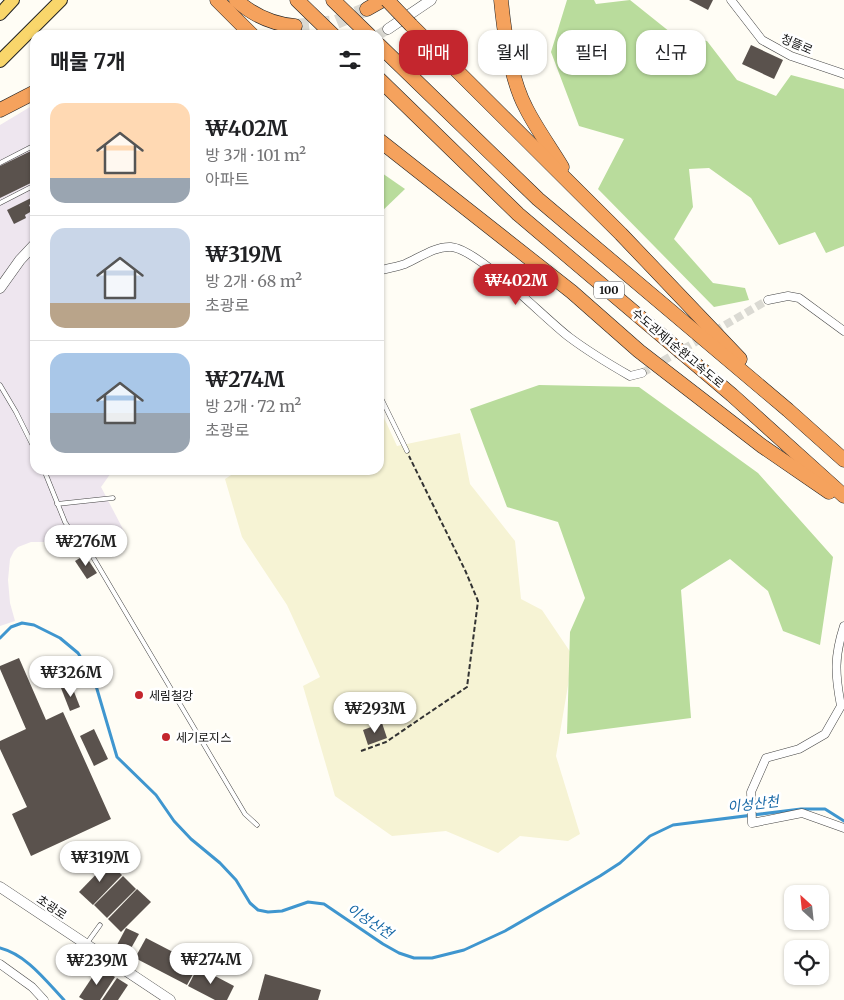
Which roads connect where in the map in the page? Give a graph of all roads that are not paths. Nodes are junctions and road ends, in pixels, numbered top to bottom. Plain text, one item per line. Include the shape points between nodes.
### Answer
1 (13, 0) edge
2 (61, 0) edge
3 (218, 0) edge
4 (236, 0) edge
5 (297, 0) edge
6 (333, 0) edge
7 (383, 0) edge
8 (388, 0) edge
9 (431, 0) edge
10 (501, 0) edge
11 (731, 0) edge
12 (367, 9) tunnel mouth
13 (0, 14) edge
14 (295, 26) tunnel mouth
15 (388, 29) tunnel mouth
16 (31, 30) edge
17 (247, 30) edge
18 (328, 30) edge
19 (364, 30) edge
20 (30, 31) edge
21 (384, 50) edge
22 (0, 61) edge
23 (844, 74) edge
24 (384, 84) edge
25 (30, 95) edge
26 (0, 110) edge
27 (384, 145) edge
28 (30, 147) edge
29 (0, 162) edge
30 (574, 187) junction
31 (30, 188) edge
32 (0, 203) edge
33 (30, 250) edge
34 (384, 270) edge
35 (0, 288) edge
36 (768, 300) tunnel mouth
37 (844, 331) edge
38 (642, 373) tunnel mouth
39 (0, 385) edge
40 (384, 404) edge
41 (788, 410) junction
42 (30, 440) edge
43 (407, 452) road end
44 (844, 460) edge
45 (46, 475) edge
46 (844, 496) edge
47 (113, 498) dead end
48 (844, 502) edge
49 (57, 504) junction
50 (87, 547) junction
51 (112, 554) dead end
52 (844, 626) edge
53 (257, 825) dead end
54 (844, 828) edge
55 (0, 887) edge
56 (100, 925) dead end
57 (86, 945) junction
58 (0, 964) edge
59 (168, 999) edge
60 (44, 1000) edge

1 - 13 main road
2 - 16 main road
3 - 17 highway
4 - 14 highway via 264,19 279,25
5 - 18 highway
6 - 19 highway
7 - 12 highway
8 - 30 highway, bridge
9 - 15 street
10 - 30 highway via 513,71 525,106
11 - 23 street, 청뜰로 via 762,40 791,56
20 - 22 main road
21 - 41 highway, 수도권제1순환고속도로 / 100 via 538,199
24 - 46 highway, 수도권제1순환고속도로 / 100 via 518,214 732,394
25 - 26 highway
27 - 48 highway via 572,292 646,357 762,446
28 - 29 lane
30 - 41 highway
31 - 32 lane
33 - 35 street
34 - 38 street via 403,265 438,248 459,248 499,276 595,356 630,376
36 - 37 street via 788,296 798,298
39 - 42 lane
40 - 43 lane
41 - 44 highway, 수도권제1순환고속도로 / 100
45 - 49 lane
47 - 49 lane
49 - 50 lane via 72,533
50 - 51 lane
50 - 53 lane via 245,814
52 - 54 street via 837,649 836,682 841,706 825,734 800,749 766,758 751,792 752,823 802,813
55 - 57 street, 초광로
56 - 57 lane
57 - 59 street, 초광로
58 - 60 street

